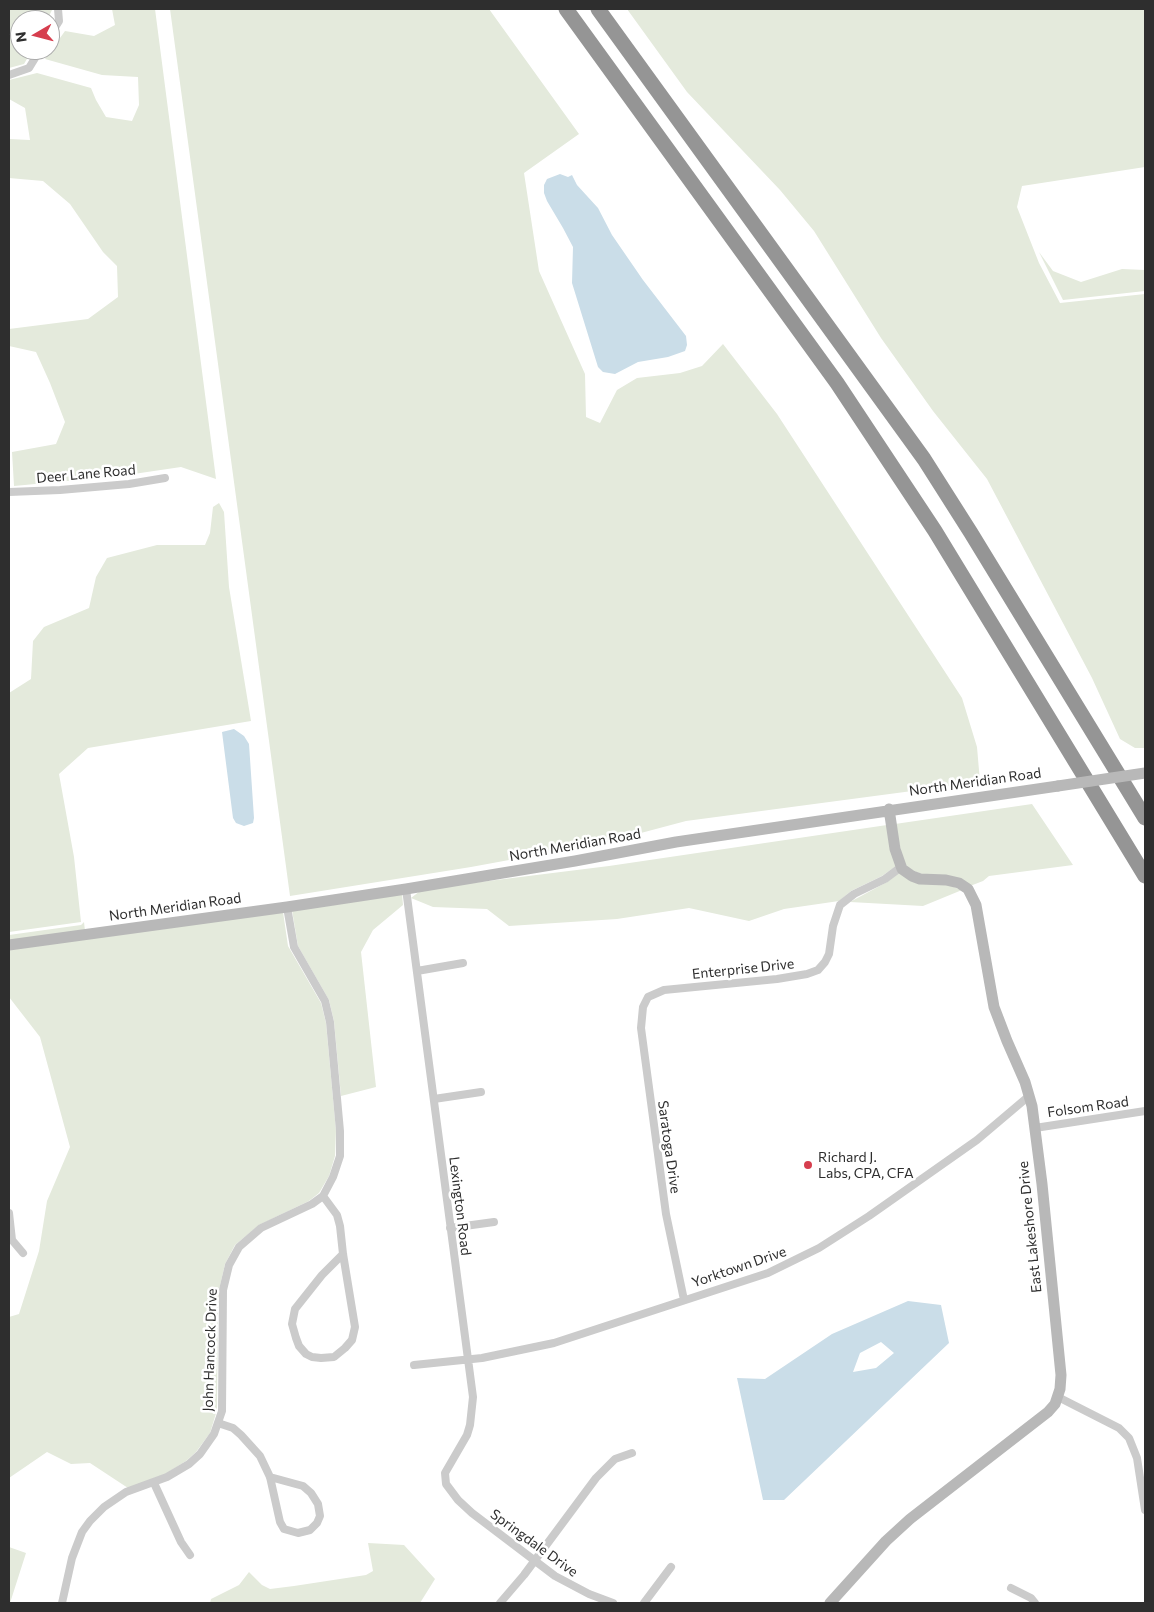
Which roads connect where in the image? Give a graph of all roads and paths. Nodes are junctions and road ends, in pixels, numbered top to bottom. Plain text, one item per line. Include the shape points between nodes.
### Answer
1 (566, 9) edge
2 (598, 9) edge
3 (33, 60) edge
4 (9, 75) edge
5 (165, 478) dead end
6 (9, 492) edge
7 (1145, 773) edge
8 (889, 809) junction
9 (1145, 818) edge
10 (901, 867) junction
11 (1145, 876) edge
12 (406, 889) junction
13 (287, 907) junction
14 (9, 945) edge
15 (463, 963) dead end
16 (417, 970) junction
17 (648, 997) joint
18 (481, 1092) dead end
19 (1029, 1096) junction
20 (434, 1100) junction
21 (1145, 1111) edge
22 (1035, 1128) junction
23 (323, 1196) junction
24 (9, 1213) edge
25 (494, 1222) dead end
26 (450, 1228) junction
27 (23, 1252) dead end
28 (343, 1254) junction
29 (684, 1300) junction
30 (468, 1359) junction
31 (414, 1366) dead end
32 (1058, 1397) junction
33 (218, 1423) junction
34 (632, 1453) dead end
35 (270, 1477) junction
36 (154, 1483) junction
37 (1145, 1510) edge
38 (470, 1511) joint
39 (190, 1555) dead end
40 (535, 1560) junction
41 (671, 1567) dead end
42 (1011, 1588) dead end
43 (62, 1603) edge
44 (500, 1603) edge
45 (613, 1603) edge
46 (644, 1603) edge
47 (830, 1603) edge
48 (1035, 1603) edge

1 - 11 highway via 837,383 935,531
2 - 9 highway via 924,459
3 - 4 street via 28,68
5 - 6 street, Deer Lane Road via 129,484
7 - 8 main road, North Meridian Road, bridge
8 - 10 main road
8 - 12 main road, North Meridian Road
10 - 17 street, Enterprise Drive via 840,905 829,954 818,970 801,976 664,990
10 - 19 main road, East Lakeshore Drive via 920,879 959,883 973,896 994,1006
12 - 13 main road, North Meridian Road
12 - 16 street, Lexington Road
13 - 14 main road, North Meridian Road
13 - 23 street via 294,947 325,1001 330,1022 340,1156 334,1177
15 - 16 street
16 - 20 street, Lexington Road
17 - 29 street, Saratoga Drive via 643,1007 641,1028 666,1214
18 - 20 street
19 - 22 main road, East Lakeshore Drive
19 - 29 street, Yorktown Drive via 976,1140 803,1258 750,1280
20 - 26 street, Lexington Road
21 - 22 street, Folsom Road
22 - 32 main road, East Lakeshore Drive via 1061,1376
23 - 28 street via 337,1215
23 - 33 street, John Hancock Drive via 261,1228 239,1247 229,1265 223,1290 222,1411
24 - 27 street via 12,1240
25 - 26 street
26 - 30 street, Lexington Road
28 - 28 street via 355,1327 352,1340 334,1357 312,1357 299,1346 296,1338 292,1324 295,1309
29 - 30 street, Yorktown Drive via 554,1343
30 - 31 street, Yorktown Drive
30 - 38 street, Lexington Road via 473,1397 470,1425 445,1473 445,1480
32 - 37 street via 1119,1428 1129,1438 1137,1458
32 - 47 main road via 1048,1412 910,1519
33 - 35 street via 232,1428 253,1447
33 - 36 street, John Hancock Drive via 207,1445 189,1464
34 - 40 street via 615,1459 596,1478
35 - 35 street via 284,1529 292,1533 310,1530 320,1516 318,1504 311,1493 303,1486
36 - 39 street
36 - 43 street, John Hancock Drive via 126,1492 90,1521 72,1558
38 - 40 street, Springdale Drive
40 - 44 street
40 - 45 street, Springdale Drive via 571,1585
41 - 46 street
42 - 48 street

